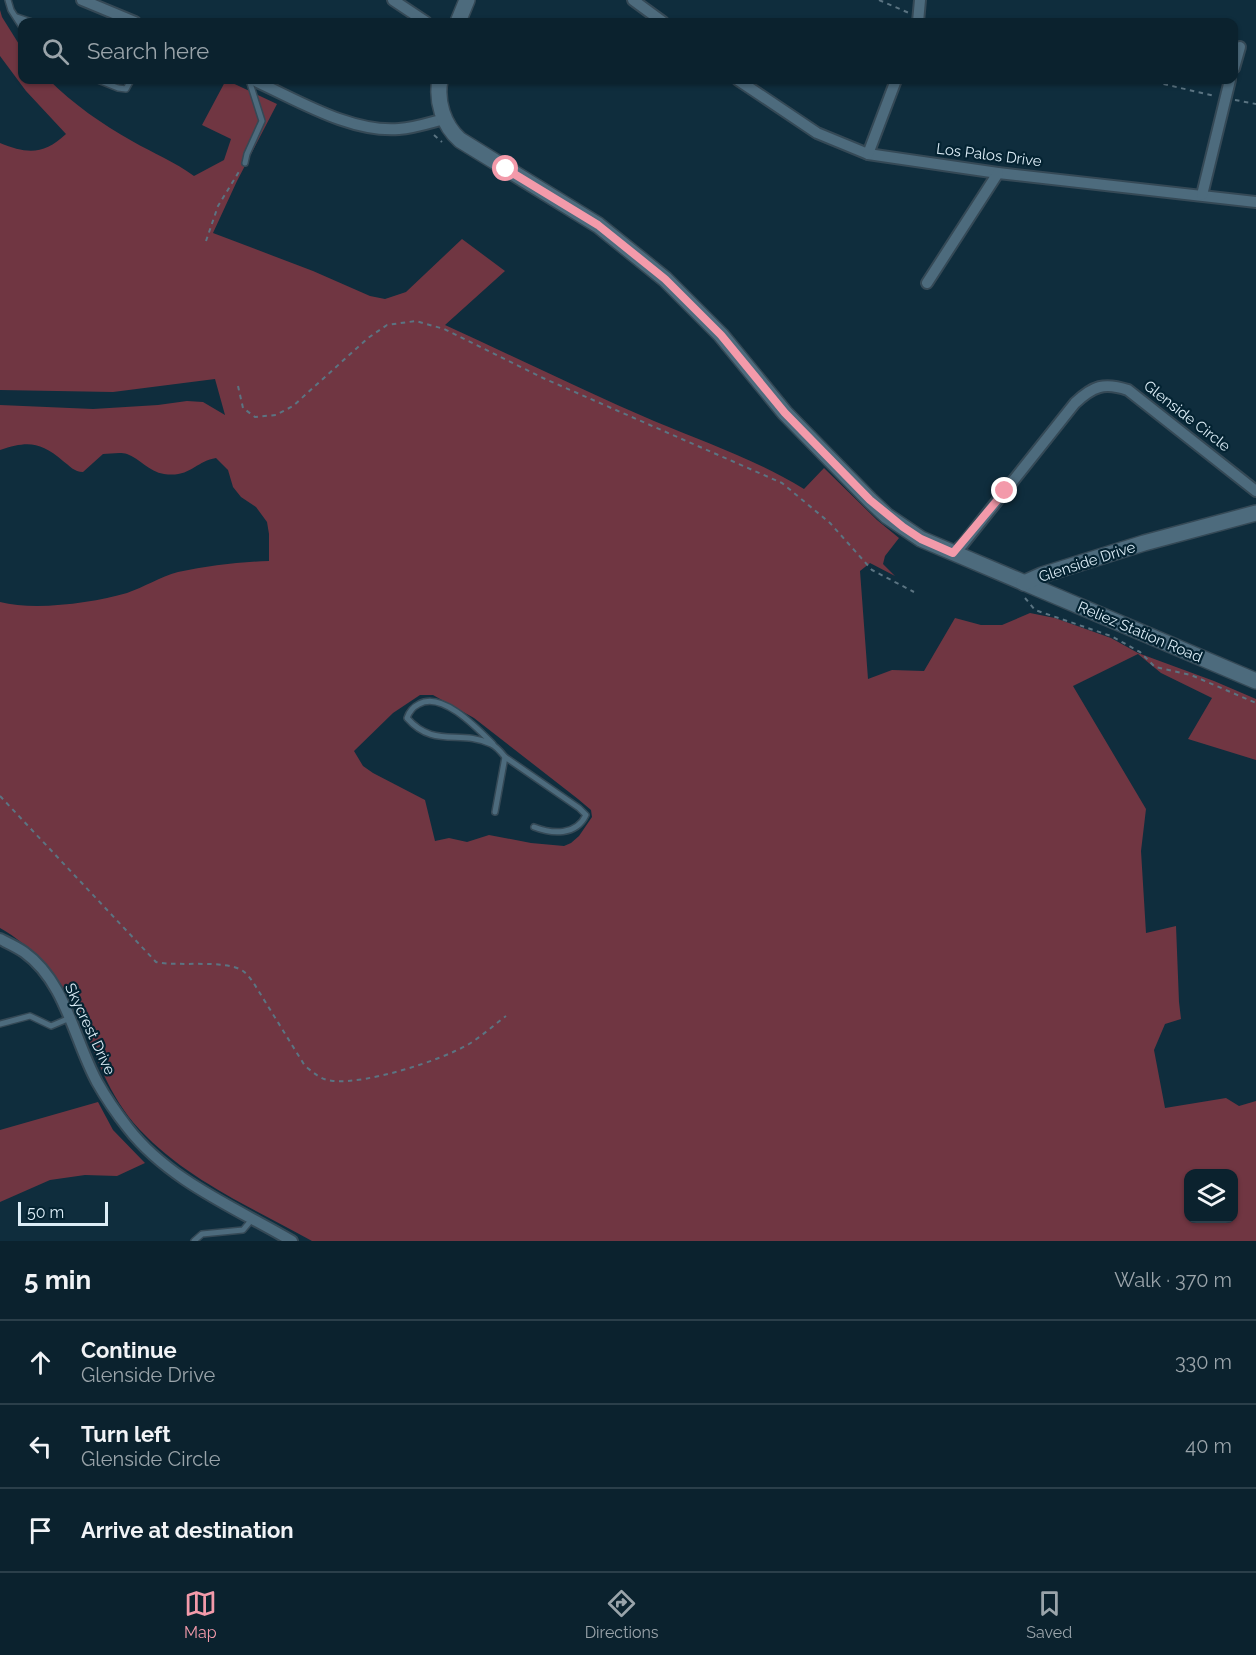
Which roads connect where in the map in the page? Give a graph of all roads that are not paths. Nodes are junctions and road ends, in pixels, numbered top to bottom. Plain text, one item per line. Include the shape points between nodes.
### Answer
1 (8, 0) edge
2 (82, 0) edge
3 (393, 0) edge
4 (467, 0) edge
5 (633, 0) edge
6 (920, 0) edge
7 (16, 17) junction
8 (19, 18) edge
9 (125, 18) edge
10 (420, 18) edge
11 (460, 18) edge
12 (658, 18) edge
13 (918, 18) edge
14 (18, 20) edge
15 (1240, 47) dead end
16 (1238, 53) edge
17 (108, 84) edge
18 (129, 84) edge
19 (252, 84) edge
20 (260, 84) edge
21 (440, 84) edge
22 (744, 84) edge
23 (894, 84) edge
24 (1229, 84) edge
25 (444, 119) junction
26 (868, 154) junction
27 (245, 163) road end
28 (998, 173) junction
29 (1202, 195) junction
30 (1256, 202) edge
31 (927, 283) dead end
32 (1256, 491) edge
33 (1256, 513) edge
34 (953, 553) junction
35 (1022, 588) junction
36 (1256, 681) edge
37 (493, 744) junction
38 (505, 757) junction
39 (495, 812) dead end
40 (534, 827) dead end
41 (0, 939) edge
42 (70, 1018) junction
43 (0, 1024) edge
44 (253, 1218) junction
45 (194, 1241) edge
46 (292, 1241) edge

1 - 7 lane
2 - 9 street
3 - 10 street
4 - 11 street
5 - 12 street
6 - 13 street
7 - 8 lane
7 - 14 lane
15 - 16 street
17 - 18 lane via 126,89
19 - 27 lane via 262,121
20 - 25 street via 365,127 400,129
21 - 25 street
22 - 26 street, Los Palos Drive via 817,133
23 - 26 street
24 - 29 street
25 - 34 street, Glenside Drive via 460,140 598,225 665,279 721,335 785,413 870,500 921,539
26 - 28 street, Los Palos Drive
28 - 29 street, Los Palos Drive
28 - 31 street
29 - 30 street, Los Palos Drive
32 - 34 street, Glenside Circle via 1128,390 1110,385 1097,387 1075,403
33 - 35 street, Glenside Drive via 1042,575
34 - 35 street, Glenside Drive
35 - 36 street, Reliez Station Road
37 - 37 lane via 428,735 413,725 408,714 416,705 436,701 454,710
37 - 38 lane
38 - 39 lane
38 - 40 lane via 586,815 565,832
41 - 42 street, Skycrest Drive via 25,952 51,981
42 - 43 lane via 51,1026 30,1016
42 - 44 street, Skycrest Drive via 97,1082 144,1148 194,1186
44 - 45 lane via 243,1230 202,1234
44 - 46 street, Skycrest Drive

